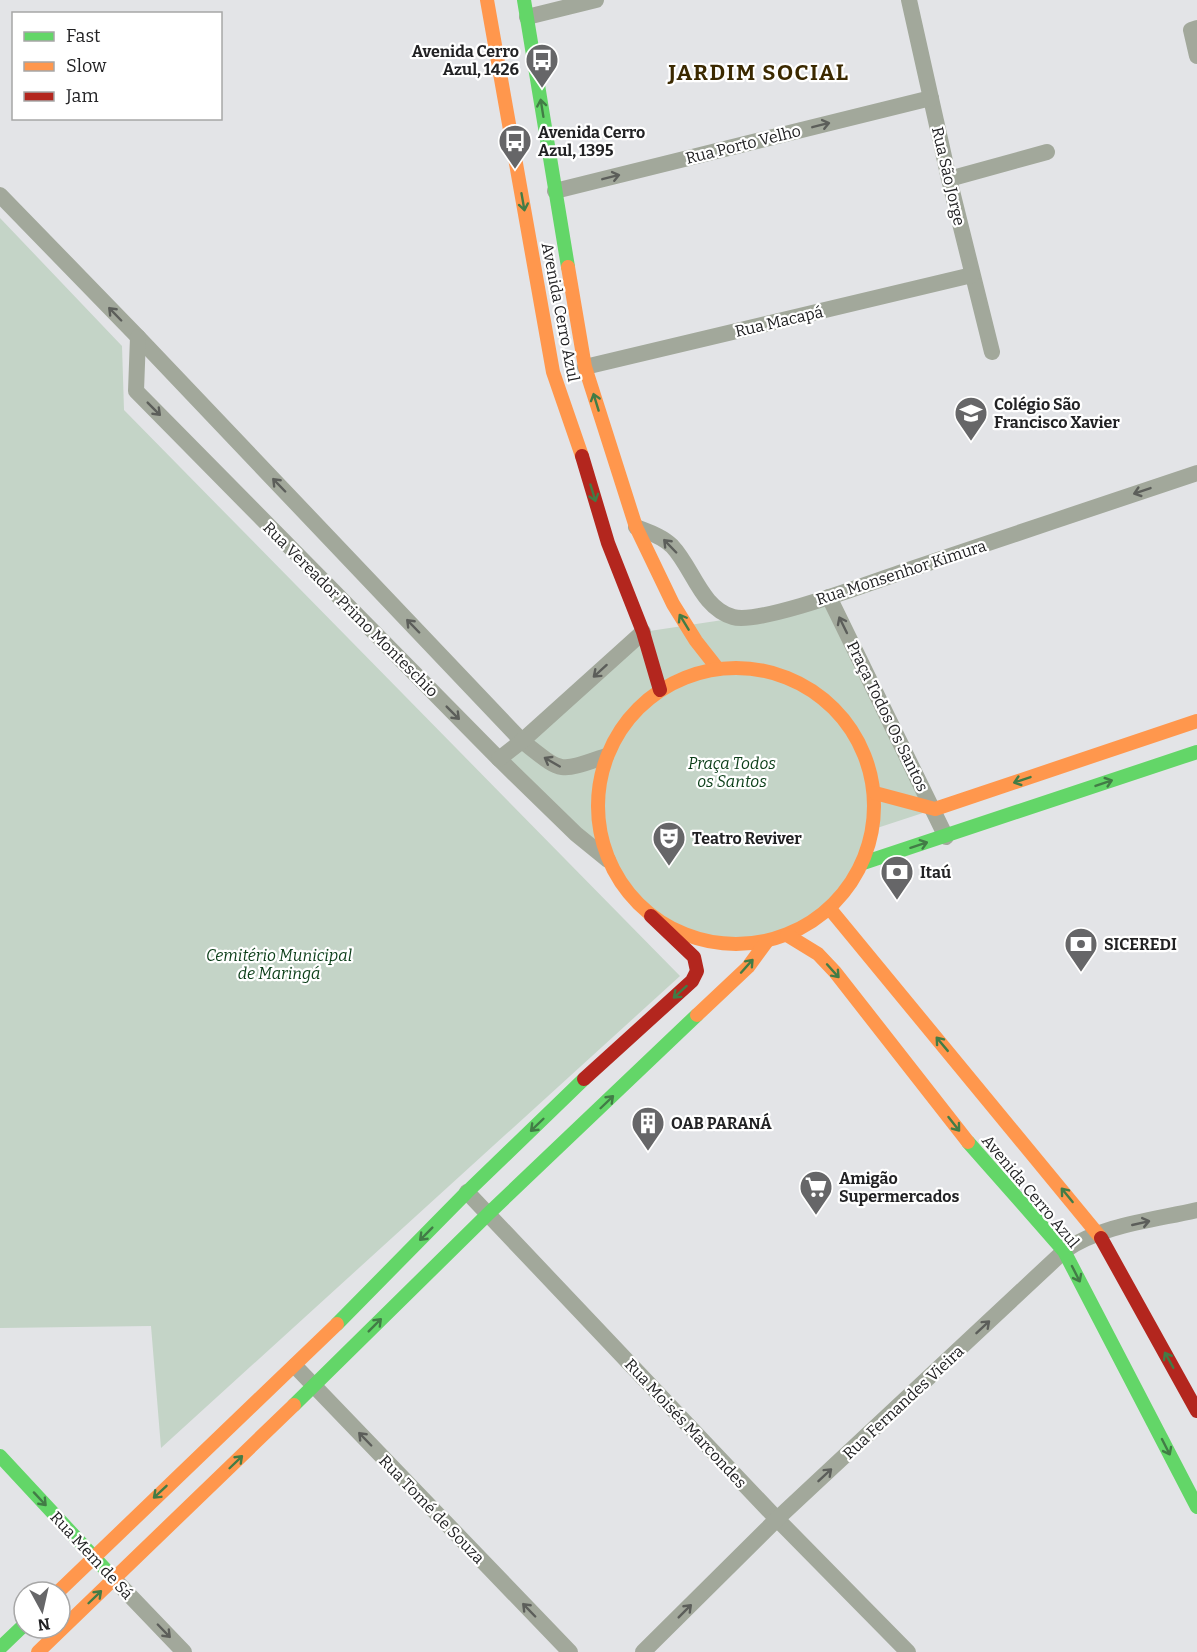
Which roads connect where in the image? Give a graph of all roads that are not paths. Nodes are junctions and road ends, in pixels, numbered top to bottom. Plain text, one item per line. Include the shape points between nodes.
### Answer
1 (487, 0) edge
2 (524, 0) edge
3 (596, 0) edge
4 (909, 0) edge
5 (527, 17) junction
6 (1197, 28) edge
7 (1197, 56) edge
8 (931, 98) junction
9 (1047, 153) dead end
10 (950, 179) junction
11 (555, 191) junction
12 (0, 195) edge
13 (972, 275) junction
14 (138, 337) junction
15 (992, 352) dead end
16 (585, 367) junction
17 (590, 434) junction
18 (611, 450) junction
19 (582, 458) junction
20 (1197, 473) edge
21 (636, 527) junction
22 (829, 597) junction
23 (643, 632) junction
24 (718, 669) junction
25 (660, 690) junction
26 (1197, 721) edge
27 (522, 741) junction
28 (1197, 752) edge
29 (606, 756) junction
30 (499, 759) junction
31 (875, 794) junction
32 (935, 809) junction
33 (946, 837) junction
34 (608, 860) junction
35 (863, 863) junction
36 (830, 909) junction
37 (651, 916) junction
38 (787, 935) junction
39 (767, 941) junction
40 (467, 1192) junction
41 (1197, 1210) edge
42 (488, 1214) junction
43 (1098, 1233) junction
44 (1064, 1251) junction
45 (295, 1366) junction
46 (314, 1386) junction
47 (1197, 1411) edge
48 (0, 1456) edge
49 (1197, 1507) edge
50 (777, 1519) junction
51 (94, 1557) junction
52 (114, 1579) junction
53 (70, 1580) edge
54 (12, 1636) edge
55 (0, 1648) edge
56 (38, 1652) edge
57 (184, 1652) edge
58 (570, 1652) edge
59 (644, 1652) edge
60 (908, 1652) edge

1 -> 17 main road, Avenida Cerro Azul via 553,372
2 - 5 main road, Avenida Cerro Azul
3 - 5 street
4 - 8 street, Rua São Jorge
11 -> 5 main road, Avenida Cerro Azul
6 - 7 street via 1191,30
8 - 10 street, Rua São Jorge
11 -> 8 street, Rua Porto Velho
9 - 10 street
10 - 13 street, Rua São Jorge
11 - 16 main road, Avenida Cerro Azul
14 -> 12 street, Rua Vereador Primo Monteschio
13 - 15 street, Rua São Jorge
13 - 16 street, Rua Macapá
27 -> 14 street, Rua Vereador Primo Monteschio
14 -> 30 street, Rua Vereador Primo Monteschio via 136,391
17 -> 16 main road, Avenida Cerro Azul
17 - 18 main road, Avenida Cerro Azul
17 - 19 main road, Avenida Cerro Azul
18 - 19 main road
18 - 21 main road, Avenida Cerro Azul
19 -> 23 main road, Avenida Cerro Azul via 608,543
20 -> 22 street, Rua Monsenhor Kimura
22 -> 21 street, Rua Monsenhor Kimura via 757,618 721,613 672,547
24 -> 21 main road, Avenida Cerro Azul via 674,604
32 -> 22 street, Praça Todos Os Santos
23 - 25 main road, Avenida Cerro Azul
23 -> 27 street
24 - 25 main road
24 - 31 main road via 755,669 791,679 823,698 849,725 867,757
25 - 29 main road via 626,721
26 -> 32 main road
29 -> 27 street, Rua Vereador Primo Monteschio via 570,768 555,767
27 - 30 street
33 -> 28 main road
29 - 34 main road via 598,790 598,826
30 - 34 street, Rua Vereador Primo Monteschio
31 - 32 main road
31 - 35 main road via 874,829
32 - 33 street, Praça Todos Os Santos
35 -> 33 main road
34 - 37 main road via 626,891
35 - 36 main road via 849,888
36 - 38 main road
43 -> 36 main road, Avenida Cerro Azul
37 - 39 main road via 687,936 726,945
37 -> 40 main road via 694,957 697,971 692,981
38 - 39 main road
38 -> 44 main road, Avenida Cerro Azul via 818,954 835,972 974,1150
42 -> 39 main road via 748,967
40 - 42 street, Rua Moisés Marcondes
40 -> 45 main road
43 -> 41 street, Rua Fernandes Vieira
46 -> 42 main road
42 - 50 street, Rua Moisés Marcondes
43 - 44 street, Rua Fernandes Vieira
47 -> 43 main road, Avenida Cerro Azul
44 -> 49 main road, Avenida Cerro Azul
50 -> 44 street, Rua Fernandes Vieira
45 - 46 street, Rua Tomé de Souza
45 -> 51 main road
52 -> 46 main road
58 -> 46 street, Rua Tomé de Souza
48 -> 51 main road, Rua Mem de Sá
59 -> 50 street, Rua Fernandes Vieira
50 - 60 street, Rua Moisés Marcondes
51 - 52 main road, Rua Mem de Sá
51 - 53 main road
56 -> 52 main road
52 -> 57 street, Rua Mem de Sá
54 - 55 main road

